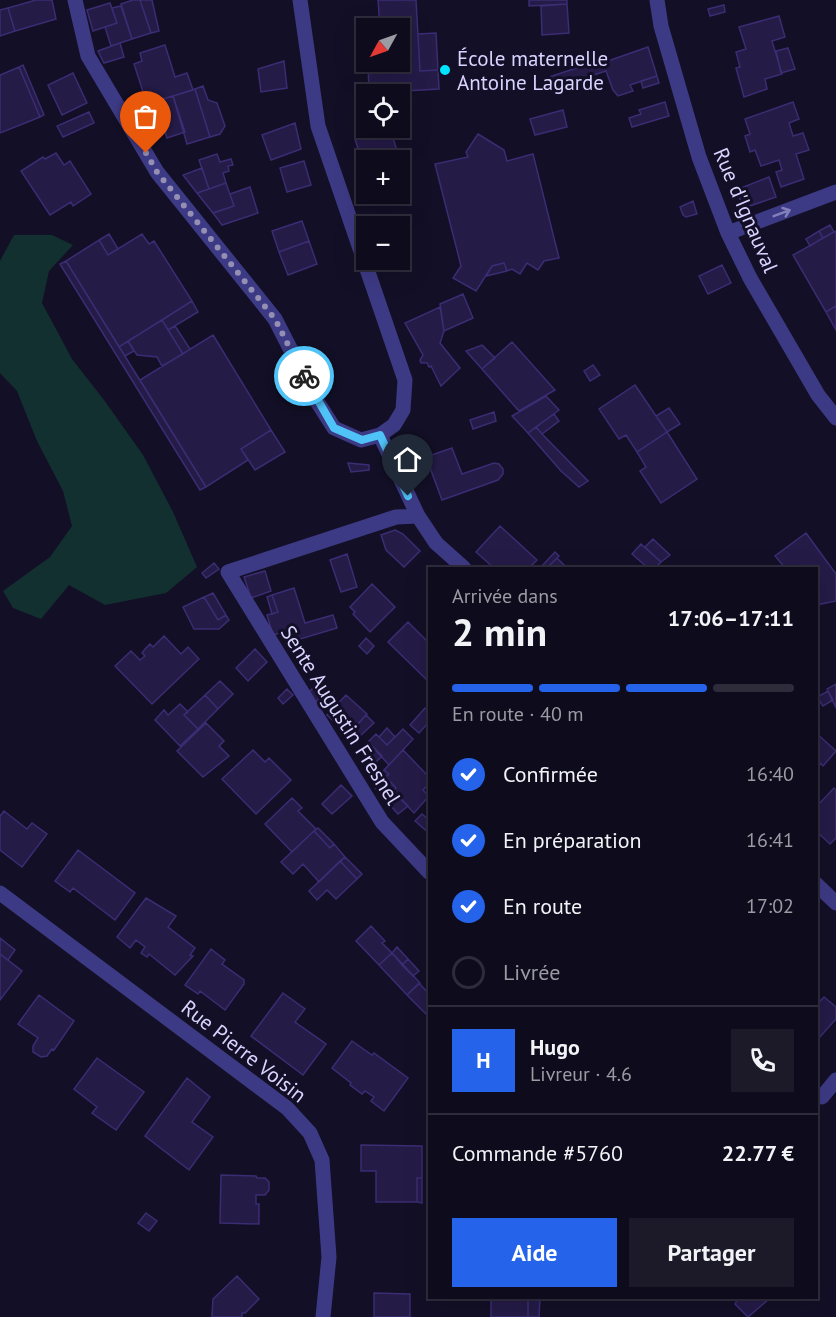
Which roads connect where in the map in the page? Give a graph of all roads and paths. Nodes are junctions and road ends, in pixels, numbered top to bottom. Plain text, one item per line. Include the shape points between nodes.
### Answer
1 (75, 0) edge
2 (300, 0) edge
3 (657, 0) edge
4 (836, 192) edge
5 (729, 233) junction
6 (836, 418) edge
7 (380, 435) junction
8 (418, 516) junction
9 (463, 567) edge
10 (428, 871) edge
11 (818, 887) edge
12 (0, 893) edge
13 (836, 903) edge
14 (836, 1080) edge
15 (822, 1097) dead end
16 (323, 1317) edge

1 - 7 street via 88,56 151,162 275,319 334,428 362,440
2 - 7 street via 318,126 405,380 404,410 394,425
3 - 5 street, Rue d'Ignauval via 699,157
5 -> 4 street
5 - 6 street, Rue d'Ignauval via 750,278 818,395
7 - 8 street
8 - 9 street via 436,543
8 - 10 street, Sente Augustin Fresnel via 396,517 228,572 382,822
11 - 13 street
12 - 16 street, Rue Pierre Voisin via 287,1108 310,1133 322,1160 329,1257
14 - 15 street

